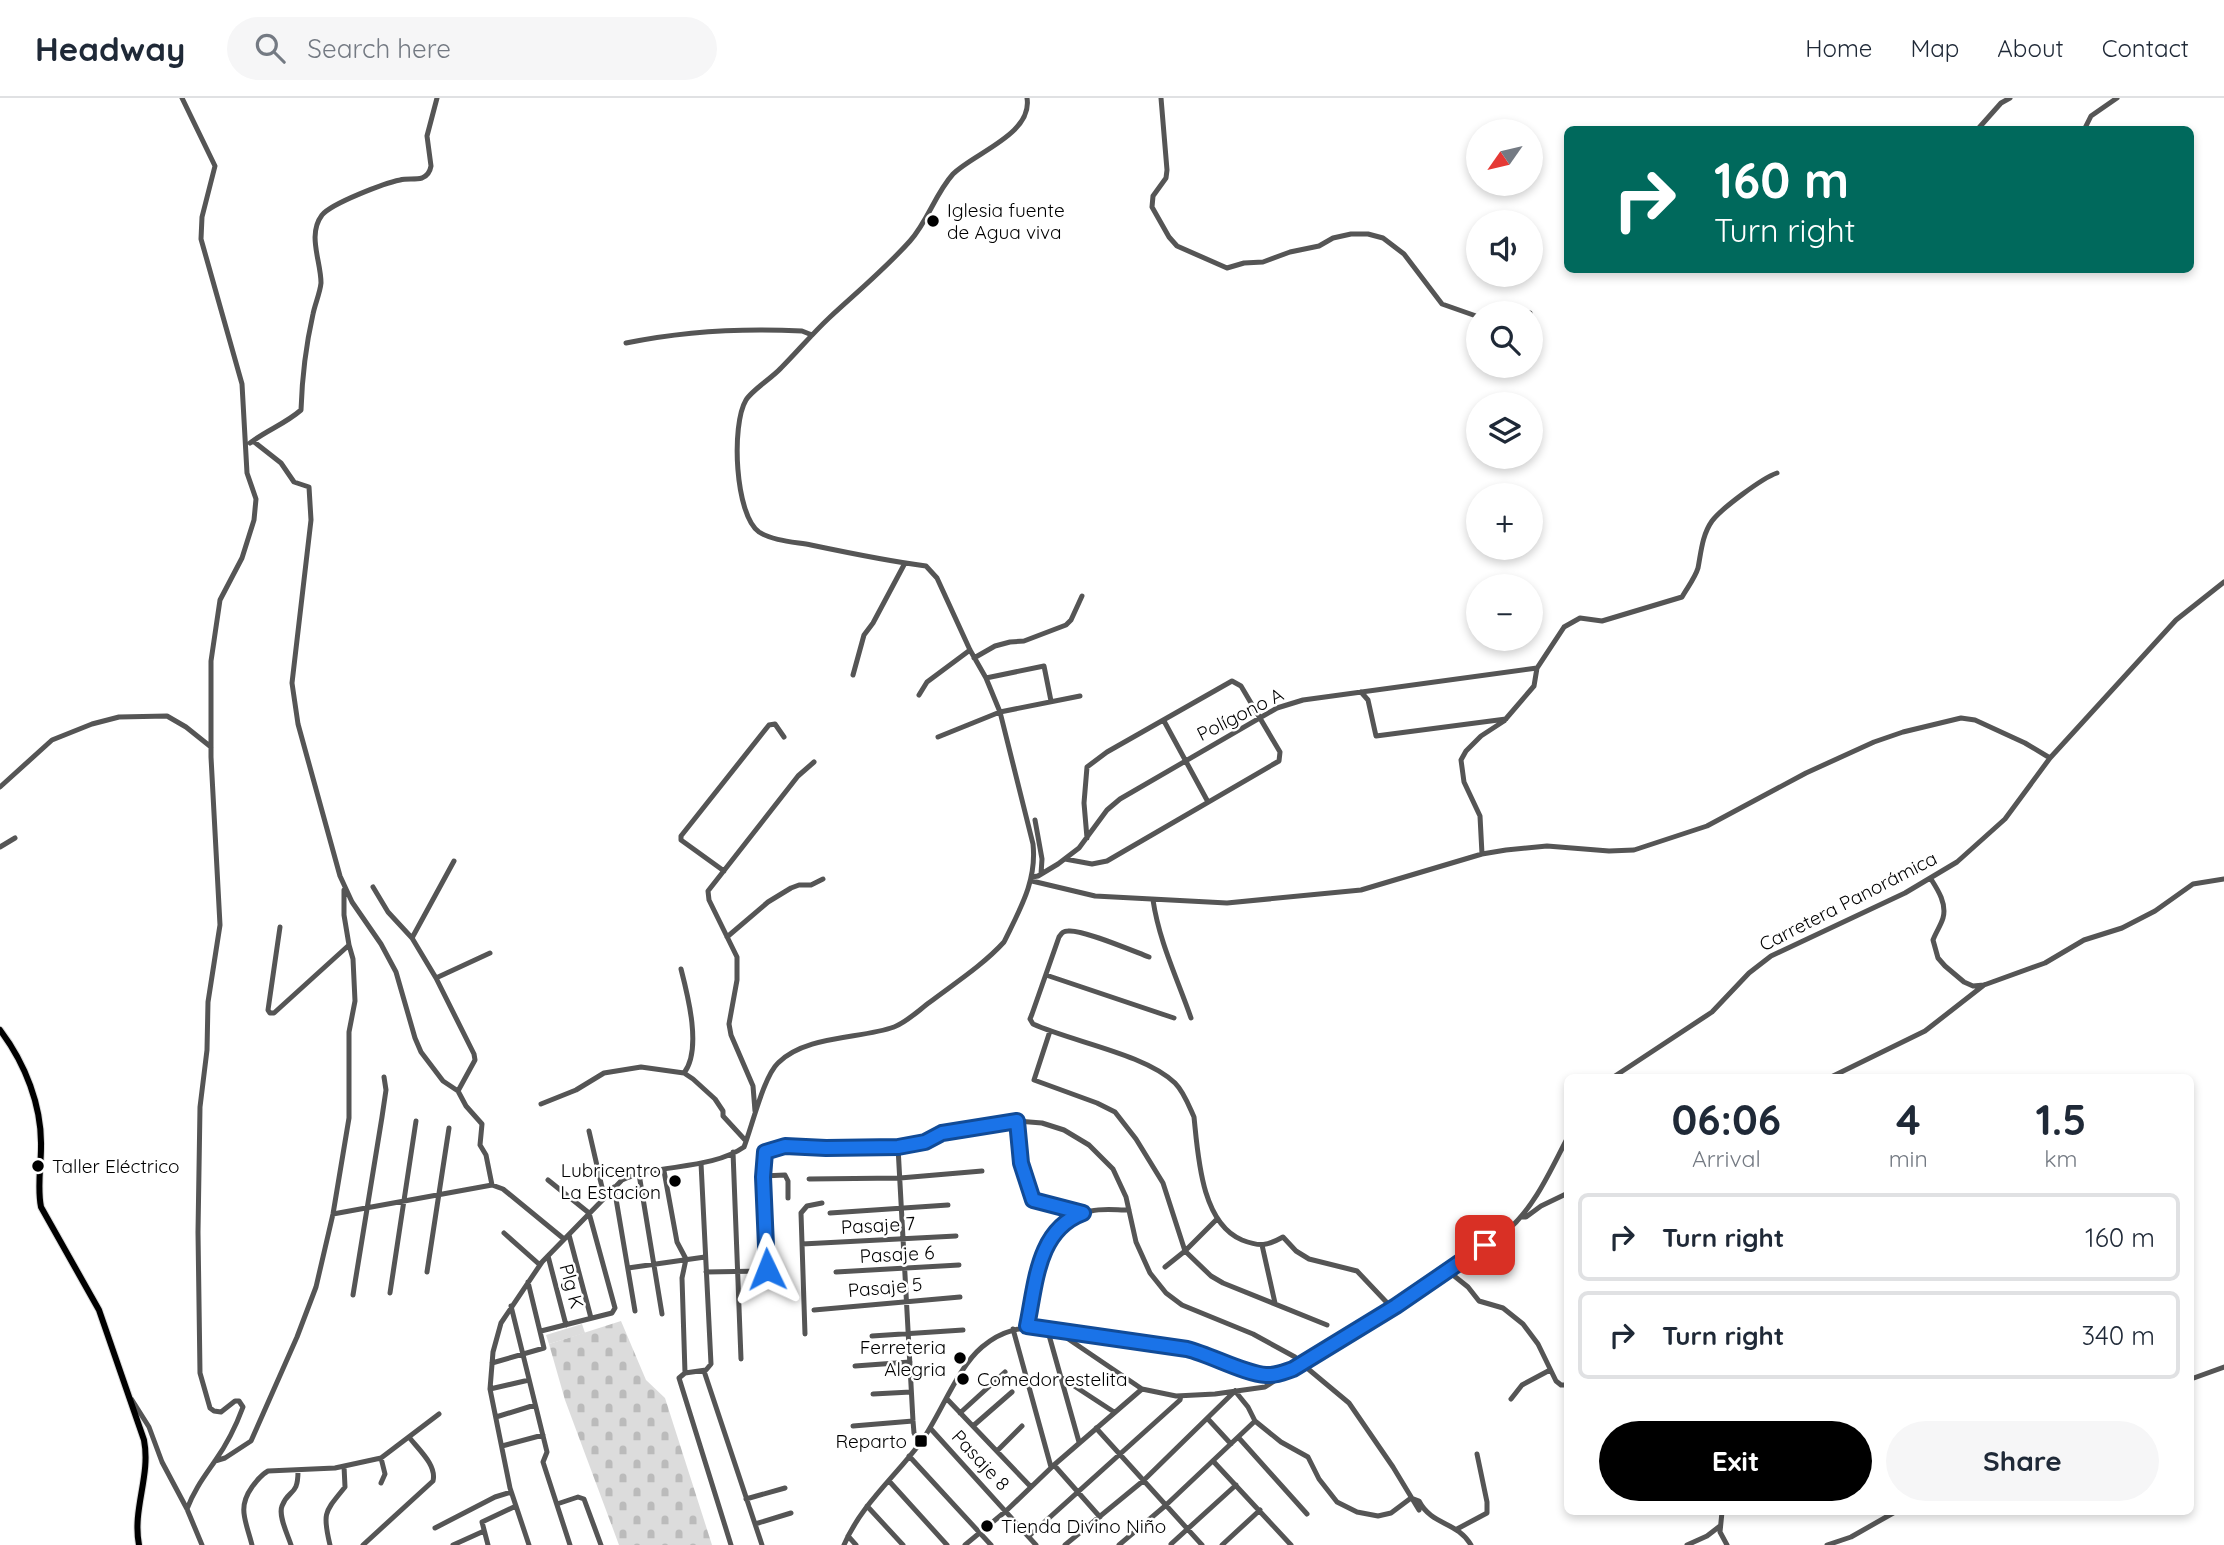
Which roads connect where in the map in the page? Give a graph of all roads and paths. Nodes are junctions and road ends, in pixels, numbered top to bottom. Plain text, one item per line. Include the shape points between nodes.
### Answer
1 (182, 98) edge
2 (437, 98) edge
3 (1161, 98) edge
4 (2010, 98) edge
5 (2117, 98) edge
6 (1029, 99) edge
7 (1981, 126) edge
8 (2086, 126) edge
9 (1466, 312) edge
10 (811, 335) junction
11 (626, 343) dead end
12 (253, 441) junction
13 (245, 447) junction
14 (1777, 473) dead end
15 (905, 563) junction
16 (2224, 582) edge
17 (1083, 596) dead end
18 (970, 650) junction
19 (974, 658) junction
20 (1537, 668) junction
21 (853, 676) dead end
22 (986, 678) junction
23 (1361, 692) junction
24 (919, 695) dead end
25 (1080, 696) dead end
26 (1051, 701) junction
27 (999, 712) junction
28 (1259, 718) junction
29 (1506, 719) junction
30 (1164, 721) junction
31 (784, 737) dead end
32 (938, 737) dead end
33 (211, 747) junction
34 (2050, 758) junction
35 (1187, 760) junction
36 (814, 762) dead end
37 (0, 787) edge
38 (1208, 802) junction
39 (1035, 820) dead end
40 (15, 838) dead end
41 (1087, 838) junction
42 (0, 847) edge
43 (1482, 854) junction
44 (1065, 859) junction
45 (454, 860) dead end
46 (724, 871) junction
47 (1041, 874) junction
48 (823, 879) dead end
49 (1032, 879) junction
50 (1931, 879) junction
51 (2224, 879) edge
52 (344, 887) junction
53 (373, 887) dead end
54 (1153, 900) junction
55 (280, 927) dead end
56 (727, 937) junction
57 (412, 938) junction
58 (349, 944) junction
59 (490, 953) dead end
60 (1149, 957) dead end
61 (681, 969) dead end
62 (1046, 975) junction
63 (436, 978) junction
64 (1984, 985) junction
65 (1174, 1018) dead end
66 (1191, 1018) dead end
67 (0, 1030) edge
68 (1050, 1031) junction
69 (684, 1073) junction
70 (1618, 1074) edge
71 (1837, 1074) edge
72 (384, 1077) dead end
73 (458, 1091) junction
74 (541, 1104) dead end
75 (755, 1115) junction
76 (416, 1121) dead end
77 (1017, 1121) junction
78 (449, 1128) dead end
79 (589, 1131) dead end
80 (746, 1141) junction
81 (1564, 1145) edge
82 (898, 1147) junction
83 (733, 1152) junction
84 (701, 1163) junction
85 (664, 1171) junction
86 (982, 1171) dead end
87 (639, 1174) junction
88 (763, 1177) junction
89 (900, 1178) junction
90 (810, 1179) dead end
91 (548, 1180) dead end
92 (492, 1185) junction
93 (614, 1186) junction
94 (439, 1194) junction
95 (1564, 1195) edge
96 (604, 1196) junction
97 (788, 1198) dead end
98 (404, 1200) junction
99 (822, 1203) dead end
100 (948, 1205) dead end
101 (368, 1208) junction
102 (902, 1208) junction
103 (1129, 1210) junction
104 (589, 1213) junction
105 (830, 1213) dead end
106 (1083, 1213) junction
107 (333, 1214) junction
108 (1521, 1217) junction
109 (1217, 1219) junction
110 (504, 1233) dead end
111 (567, 1237) junction
112 (956, 1237) dead end
113 (903, 1240) junction
114 (802, 1244) junction
115 (1262, 1245) junction
116 (1185, 1251) junction
117 (548, 1256) junction
118 (705, 1257) junction
119 (686, 1259) junction
120 (654, 1264) junction
121 (540, 1265) junction
122 (959, 1265) dead end
123 (1165, 1267) dead end
124 (628, 1268) junction
125 (905, 1270) junction
126 (1448, 1271) junction
127 (427, 1272) dead end
128 (706, 1272) junction
129 (738, 1272) junction
130 (836, 1272) dead end
131 (528, 1282) junction
132 (390, 1293) dead end
133 (353, 1295) dead end
134 (960, 1297) dead end
135 (906, 1301) junction
136 (1275, 1303) junction
137 (511, 1307) junction
138 (1392, 1308) junction
139 (814, 1310) dead end
140 (635, 1311) dead end
141 (662, 1314) dead end
142 (591, 1318) junction
143 (566, 1325) junction
144 (1327, 1325) dead end
145 (1027, 1326) junction
146 (1047, 1328) junction
147 (1013, 1329) junction
148 (963, 1330) dead end
149 (1055, 1330) junction
150 (541, 1331) junction
151 (805, 1334) dead end
152 (908, 1334) junction
153 (872, 1336) dead end
154 (523, 1354) junction
155 (1295, 1357) dead end
156 (741, 1359) dead end
157 (492, 1363) junction
158 (910, 1363) junction
159 (855, 1366) dead end
160 (2224, 1367) edge
161 (1307, 1368) dead end
162 (1293, 1369) junction
163 (1550, 1370) junction
164 (704, 1371) junction
165 (1006, 1371) dead end
166 (685, 1373) junction
167 (1062, 1378) junction
168 (2194, 1379) edge
169 (529, 1380) junction
170 (1564, 1385) edge
171 (490, 1389) junction
172 (1142, 1389) junction
173 (1235, 1391) junction
174 (911, 1392) junction
175 (1012, 1392) dead end
176 (873, 1394) dead end
177 (1181, 1396) junction
178 (130, 1397) junction
179 (947, 1399) junction
180 (1511, 1399) dead end
181 (535, 1405) junction
182 (1114, 1412) junction
183 (960, 1413) junction
184 (439, 1414) dead end
185 (496, 1417) junction
186 (1208, 1419) junction
187 (1255, 1421) junction
188 (913, 1422) junction
189 (853, 1426) dead end
190 (973, 1426) junction
191 (1022, 1426) dead end
192 (930, 1428) junction
193 (1096, 1428) junction
194 (543, 1435) junction
195 (409, 1437) junction
196 (1238, 1437) junction
197 (1079, 1442) junction
198 (920, 1443) junction
199 (1231, 1444) junction
200 (502, 1446) junction
201 (997, 1451) junction
202 (1477, 1454) dead end
203 (909, 1456) junction
204 (1120, 1456) junction
205 (381, 1458) junction
206 (215, 1461) junction
207 (1213, 1461) junction
208 (344, 1466) junction
209 (1052, 1466) junction
210 (298, 1471) junction
211 (889, 1481) junction
212 (1143, 1481) junction
213 (381, 1483) dead end
214 (1236, 1485) junction
215 (1031, 1487) junction
216 (785, 1488) dead end
217 (511, 1492) junction
218 (1078, 1492) junction
219 (1411, 1498) junction
220 (746, 1499) junction
221 (557, 1504) junction
222 (516, 1506) junction
223 (867, 1506) junction
224 (1165, 1506) junction
225 (187, 1509) junction
226 (1260, 1510) junction
227 (1419, 1510) dead end
228 (1006, 1511) junction
229 (791, 1513) dead end
230 (1307, 1514) dead end
231 (1722, 1515) edge
232 (1890, 1515) edge
233 (1100, 1517) junction
234 (755, 1524) junction
235 (1720, 1526) junction
236 (435, 1528) dead end
237 (1188, 1529) junction
238 (1457, 1529) junction
239 (484, 1531) junction
240 (979, 1532) junction
241 (848, 1536) junction
242 (1029, 1536) junction
243 (1171, 1544) edge
244 (139, 1545) edge
245 (202, 1545) edge
246 (252, 1545) edge
247 (291, 1545) edge
248 (330, 1545) edge
249 (363, 1545) edge
250 (453, 1545) edge
251 (488, 1545) edge
252 (529, 1545) edge
253 (570, 1545) edge
254 (601, 1545) edge
255 (731, 1545) edge
256 (762, 1545) edge
257 (844, 1545) edge
258 (856, 1545) edge
259 (903, 1545) edge
260 (947, 1545) edge
261 (965, 1545) edge
262 (991, 1545) edge
263 (1036, 1545) edge
264 (1065, 1545) edge
265 (1119, 1545) edge
266 (1202, 1545) edge
267 (1222, 1545) edge
268 (1291, 1545) edge
269 (1471, 1545) edge
270 (1687, 1545) edge
271 (1727, 1545) edge
272 (1827, 1545) edge

1 - 13 street via 215,166 201,239 242,384
2 - 12 street via 426,136 431,166 425,176 393,182 322,215 315,248 321,285 312,315 301,410
3 - 9 street via 1167,170 1152,207 1177,246 1227,268 1264,262 1342,236 1368,234 1383,238 1405,254 1443,304
4 - 7 street
5 - 8 street via 2091,116
6 - 10 street via 1017,127 952,176 910,241
10 - 11 street via 802,331 721,331
10 - 15 street via 744,404 738,451 747,517 762,534
12 - 13 street
12 - 52 street via 281,464 294,482 309,487 311,494 292,683 298,724
13 - 33 street via 247,474 256,499 254,520 242,558 220,600 211,661
14 - 20 street via 1750,488 1712,521 1700,548 1697,571 1682,597 1602,621 1580,618 1564,627
15 - 18 street via 926,566 933,573
15 - 21 street via 864,635
16 - 34 street, Carretera Panorámica via 2176,620
17 - 19 street via 1066,625 995,646
18 - 19 street
18 - 24 street via 927,682
19 - 22 street
20 - 23 street, Polígono A
20 - 29 street via 1534,686
22 - 26 street via 1044,666
22 - 27 street
23 - 28 street, Polígono A via 1303,700
23 - 29 street via 1368,700 1376,736
25 - 26 street
26 - 27 street
27 - 32 street
27 - 49 street via 1033,844
28 - 30 street via 1241,686 1232,681
28 - 35 street, Polígono A
28 - 38 street via 1280,752 1279,761
29 - 43 street via 1482,736 1461,760 1464,782 1480,816
30 - 35 street
30 - 41 street via 1087,767
31 - 46 street via 775,724 769,725 681,836
33 - 37 street via 167,716 119,717 52,740
33 - 206 street via 220,925 208,1002 200,1107 200,1373 214,1411 221,1412 234,1401 243,1407
34 - 43 street via 1975,720 1961,718 1874,742 1707,826 1634,850 1547,846
34 - 50 street, Carretera Panorámica via 2005,819
35 - 38 street
35 - 41 street, Polígono A via 1120,799
36 - 46 street
38 - 44 street via 1107,861 1092,864
39 - 47 street
40 - 42 street
41 - 44 street, Polígono A
43 - 54 street via 1361,890 1227,903
44 - 47 street, Polígono A
45 - 57 street
46 - 56 street via 708,896
47 - 49 street, Polígono A
48 - 56 street via 791,888
49 - 54 street via 1095,896
49 - 75 street via 1004,942 981,964 902,1023 837,1037 783,1058 771,1073
50 - 64 street via 1944,907 1933,940 1938,957 1964,982
50 - 70 street, Carretera Panorámica via 1771,956 1712,1012
51 - 64 street via 2193,884 2122,928
52 - 58 street
52 - 73 street via 396,972 421,1052 443,1081
53 - 57 street
54 - 66 street via 1166,954
55 - 58 street via 270,1013
56 - 75 street via 738,966 729,1024 753,1086
57 - 63 street
58 - 107 street via 355,1001 349,1032 349,1118
59 - 63 street
60 - 62 street via 1086,934 1064,931
61 - 69 street via 689,1000 692,1056
62 - 65 street
62 - 68 street via 1030,1019
63 - 73 street via 474,1054
64 - 71 street via 1925,1031
67 - 178 main road via 20,1062 36,1105 41,1207 94,1299
68 - 109 street via 1137,1060 1177,1084 1194,1117 1203,1182
68 - 116 street via 1034,1080 1115,1112 1163,1183
69 - 74 street via 641,1067 604,1073
69 - 80 street via 715,1099 723,1116
72 - 101 street via 386,1090
73 - 92 street via 482,1124 480,1145
75 - 80 street
76 - 98 street
77 - 82 street via 942,1133
77 - 103 street via 1064,1130 1089,1144 1113,1169
77 - 106 street via 1021,1163 1033,1200
78 - 94 street
79 - 96 street
80 - 83 street
81 - 108 street
82 - 88 street via 785,1146 765,1152
82 - 89 street
83 - 84 street
83 - 129 street
84 - 85 street
84 - 118 street
85 - 87 street
85 - 119 street via 677,1242
86 - 89 street
87 - 93 street
87 - 120 street
88 - 97 street via 785,1175
88 - 129 street via 768,1266 765,1271
89 - 90 street
89 - 102 street
91 - 104 street
92 - 94 street
92 - 111 street
93 - 96 street
93 - 124 street
94 - 98 street
94 - 127 street
95 - 108 street
96 - 104 street
98 - 101 street
98 - 132 street
99 - 114 street via 807,1206 801,1213
100 - 102 street
101 - 107 street
101 - 133 street
102 - 105 street
102 - 113 street
103 - 106 street
103 - 155 street via 1136,1242 1150,1273 1166,1293 1182,1305
104 - 111 street
104 - 142 street via 615,1308
106 - 145 street via 1056,1229 1046,1244
107 - 206 street via 316,1287 251,1441
108 - 126 street
109 - 115 street via 1236,1237
109 - 116 street
110 - 121 street
111 - 117 street
111 - 142 street
112 - 113 street, Pasaje 7
113 - 114 street, Pasaje 7
113 - 125 street
114 - 151 street
115 - 136 street
115 - 138 street via 1283,1237 1308,1259 1357,1271
116 - 123 street
116 - 136 street via 1223,1283
117 - 121 street
117 - 143 street, Plg K
118 - 119 street
118 - 128 street
119 - 120 street
119 - 166 street via 682,1278
120 - 124 street
120 - 141 street
121 - 131 street
122 - 125 street, Pasaje 6
124 - 140 street
125 - 130 street, Pasaje 6
125 - 135 street
126 - 138 street
126 - 163 street via 1479,1301 1503,1308 1523,1324
128 - 129 street
128 - 164 street via 710,1364
129 - 156 street
131 - 137 street
131 - 150 street
134 - 135 street, Pasaje 5
135 - 139 street, Pasaje 5
135 - 152 street
136 - 144 street
137 - 154 street
137 - 157 street via 501,1323
138 - 162 street
142 - 143 street
143 - 150 street
145 - 146 street
145 - 147 street
146 - 149 street
146 - 167 street
147 - 179 street via 977,1352
147 - 209 street
148 - 152 street
149 - 162 street via 1187,1349 1262,1375
149 - 172 street
150 - 154 street via 544,1348
152 - 153 street
152 - 158 street
154 - 157 street
154 - 169 street
157 - 171 street
158 - 159 street
158 - 174 street
160 - 168 street
161 - 219 street via 1349,1403
162 - 173 street via 1265,1387
163 - 170 street
163 - 180 street via 1522,1385
164 - 166 street
164 - 220 street
165 - 183 street
166 - 255 street via 679,1381
167 - 182 street
167 - 197 street
169 - 171 street
169 - 181 street
171 - 185 street
172 - 177 street
172 - 182 street
173 - 177 street
173 - 186 street
173 - 187 street
174 - 176 street
174 - 188 street
175 - 190 street
177 - 204 street
178 - 225 street
178 - 244 main road via 147,1461 137,1519
179 - 183 street
179 - 192 street
181 - 185 street
181 - 194 street
182 - 193 street
183 - 190 street
184 - 195 street
185 - 200 street
186 - 199 street
186 - 212 street
187 - 196 street
187 - 219 street via 1305,1454 1337,1502 1357,1512 1391,1513
188 - 189 street
188 - 198 street
190 - 201 street
191 - 201 street
192 - 198 street
192 - 228 street, Pasaje 8
193 - 197 street
193 - 204 street
194 - 200 street
194 - 221 street via 547,1452 543,1462
195 - 205 street
195 - 249 street via 432,1467 433,1481
196 - 199 street
196 - 230 street
197 - 209 street
198 - 203 street
199 - 207 street
200 - 217 street
201 - 215 street
202 - 238 street via 1488,1513
203 - 211 street
203 - 240 street
204 - 212 street
204 - 218 street
205 - 208 street
205 - 213 street via 385,1474
206 - 225 street
207 - 214 street
207 - 224 street
208 - 210 street
208 - 248 street via 345,1487 325,1513
209 - 215 street
209 - 218 street
210 - 246 street via 268,1471 244,1497
210 - 247 street via 298,1486 282,1505 281,1514
211 - 223 street
211 - 260 street
212 - 224 street
212 - 233 street
214 - 226 street
214 - 237 street
215 - 228 street
216 - 220 street
217 - 222 street
217 - 236 street
218 - 233 street
218 - 242 street
219 - 227 street
219 - 238 street via 1419,1501 1424,1511
220 - 234 street
221 - 253 street
221 - 254 street via 584,1499
222 - 239 street via 482,1522
222 - 252 street
223 - 241 street
223 - 259 street
224 - 237 street
224 - 265 street
225 - 245 street
226 - 267 street
226 - 268 street
228 - 240 street
228 - 242 street, Pasaje 8
229 - 234 street
231 - 235 street
232 - 272 street
233 - 264 street
234 - 256 street
235 - 270 street
235 - 271 street
237 - 243 street
237 - 266 street
238 - 269 street
239 - 250 street
239 - 251 street
240 - 261 street
240 - 262 street
241 - 257 street
241 - 258 street
242 - 263 street, Pasaje 8

